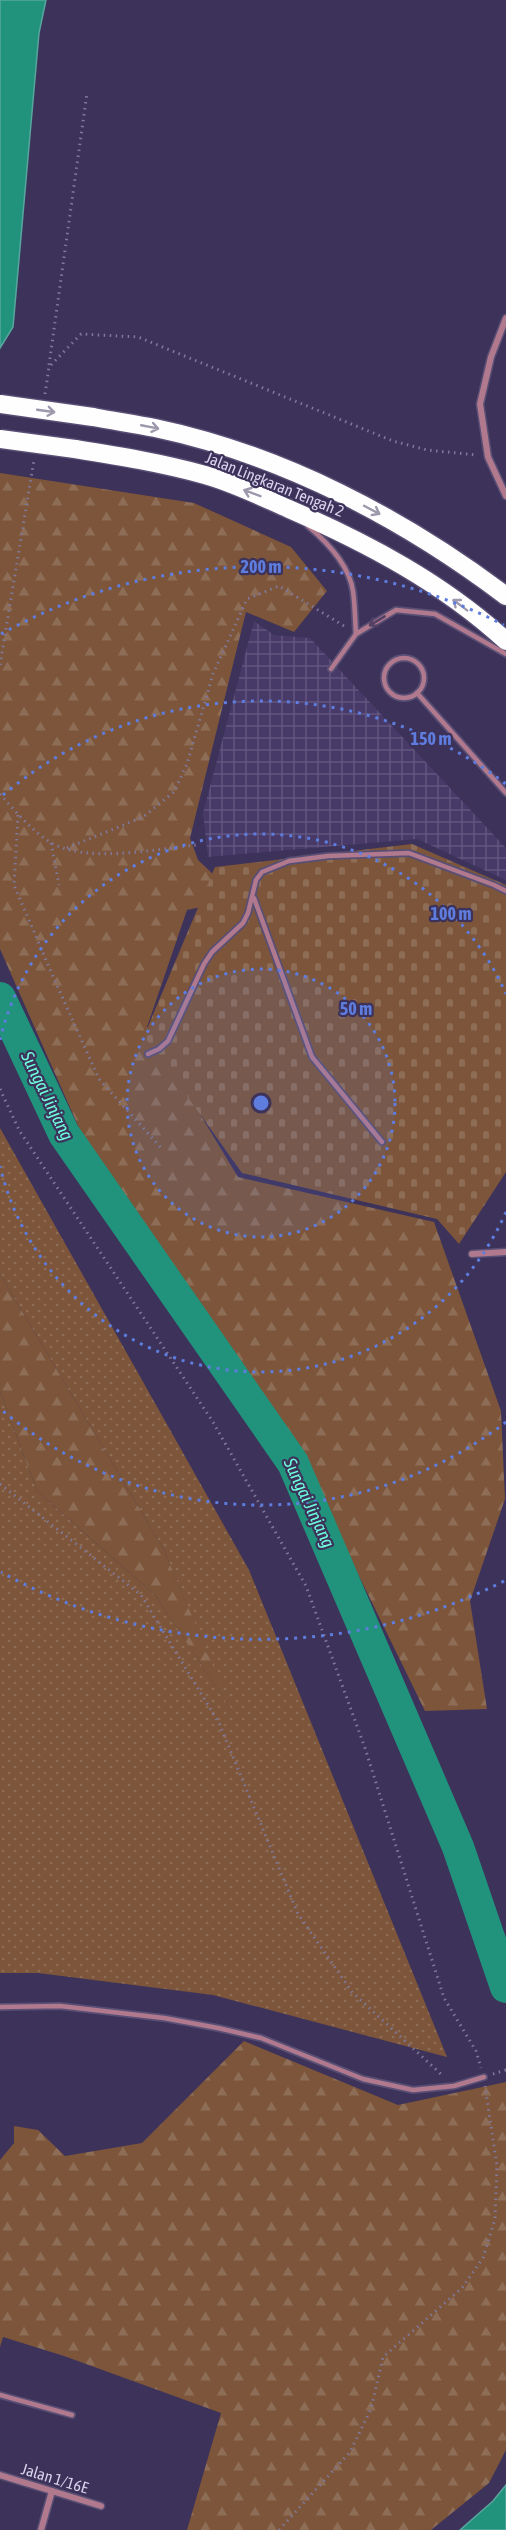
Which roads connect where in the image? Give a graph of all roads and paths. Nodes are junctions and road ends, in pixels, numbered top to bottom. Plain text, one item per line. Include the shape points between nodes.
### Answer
1 (87, 93) dead end
2 (506, 318) edge
3 (49, 367) dead end
4 (0, 404) edge
5 (0, 439) edge
6 (506, 496) edge
7 (282, 506) junction
8 (506, 597) edge
9 (356, 634) junction
10 (506, 641) edge
11 (506, 654) edge
12 (331, 669) dead end
13 (417, 693) junction
14 (506, 793) edge
15 (0, 794) edge
16 (18, 814) junction
17 (51, 843) junction
18 (196, 845) dead end
19 (68, 848) junction
20 (59, 885) dead end
21 (506, 891) edge
22 (253, 895) junction
23 (148, 1054) dead end
24 (0, 1089) edge
25 (382, 1142) dead end
26 (163, 1150) dead end
27 (506, 1252) edge
28 (472, 1254) dead end
29 (0, 1484) edge
30 (0, 2007) edge
31 (484, 2077) junction
32 (454, 2086) junction
33 (0, 2395) edge
34 (72, 2415) dead end
35 (0, 2475) edge
36 (52, 2491) junction
37 (101, 2506) dead end
38 (41, 2530) edge
39 (279, 2530) edge

1 - 3 path
2 - 6 street via 491,357 480,404 488,457
4 -> 8 highway, Jalan Lingkaran Tengah 2, bridge via 157,428 214,444 319,484 415,533
7 -> 5 highway, Jalan Lingkaran Tengah 2, bridge via 207,476 149,462
7 - 9 lane via 330,546 345,570 353,590
10 -> 7 highway, Jalan Lingkaran Tengah 2 via 396,560
11 -> 9 lane via 435,614 396,610
9 - 12 lane
9 - 19 path via 279,586 247,599 213,674 188,764 174,792 143,817
13 - 13 lane via 405,698 392,695 384,684 388,665 400,658 418,664 424,682
13 - 14 lane
15 - 16 path
16 - 17 path
16 - 26 path via 14,885 50,971 99,1079
17 - 19 path
17 - 20 path
18 - 19 path via 93,855
21 - 22 lane via 409,853 288,861 262,872 256,879
22 - 23 lane via 243,923 204,964 168,1041
22 - 25 lane via 312,1057
24 - 31 path via 19,1130 213,1422 306,1586 365,1748 444,1998 476,2051
27 - 28 street
29 - 32 path via 141,1595 219,1723 298,1914 352,1992
30 - 32 lane via 60,2006 164,2018 261,2038 363,2079 413,2090
31 - 32 lane
31 - 39 path via 497,2166 495,2218 483,2258 462,2288 383,2357 371,2409 350,2452
33 - 34 lane
35 - 36 street, Jalan 1/16E
36 - 37 street, Jalan 1/16E
36 - 38 street

